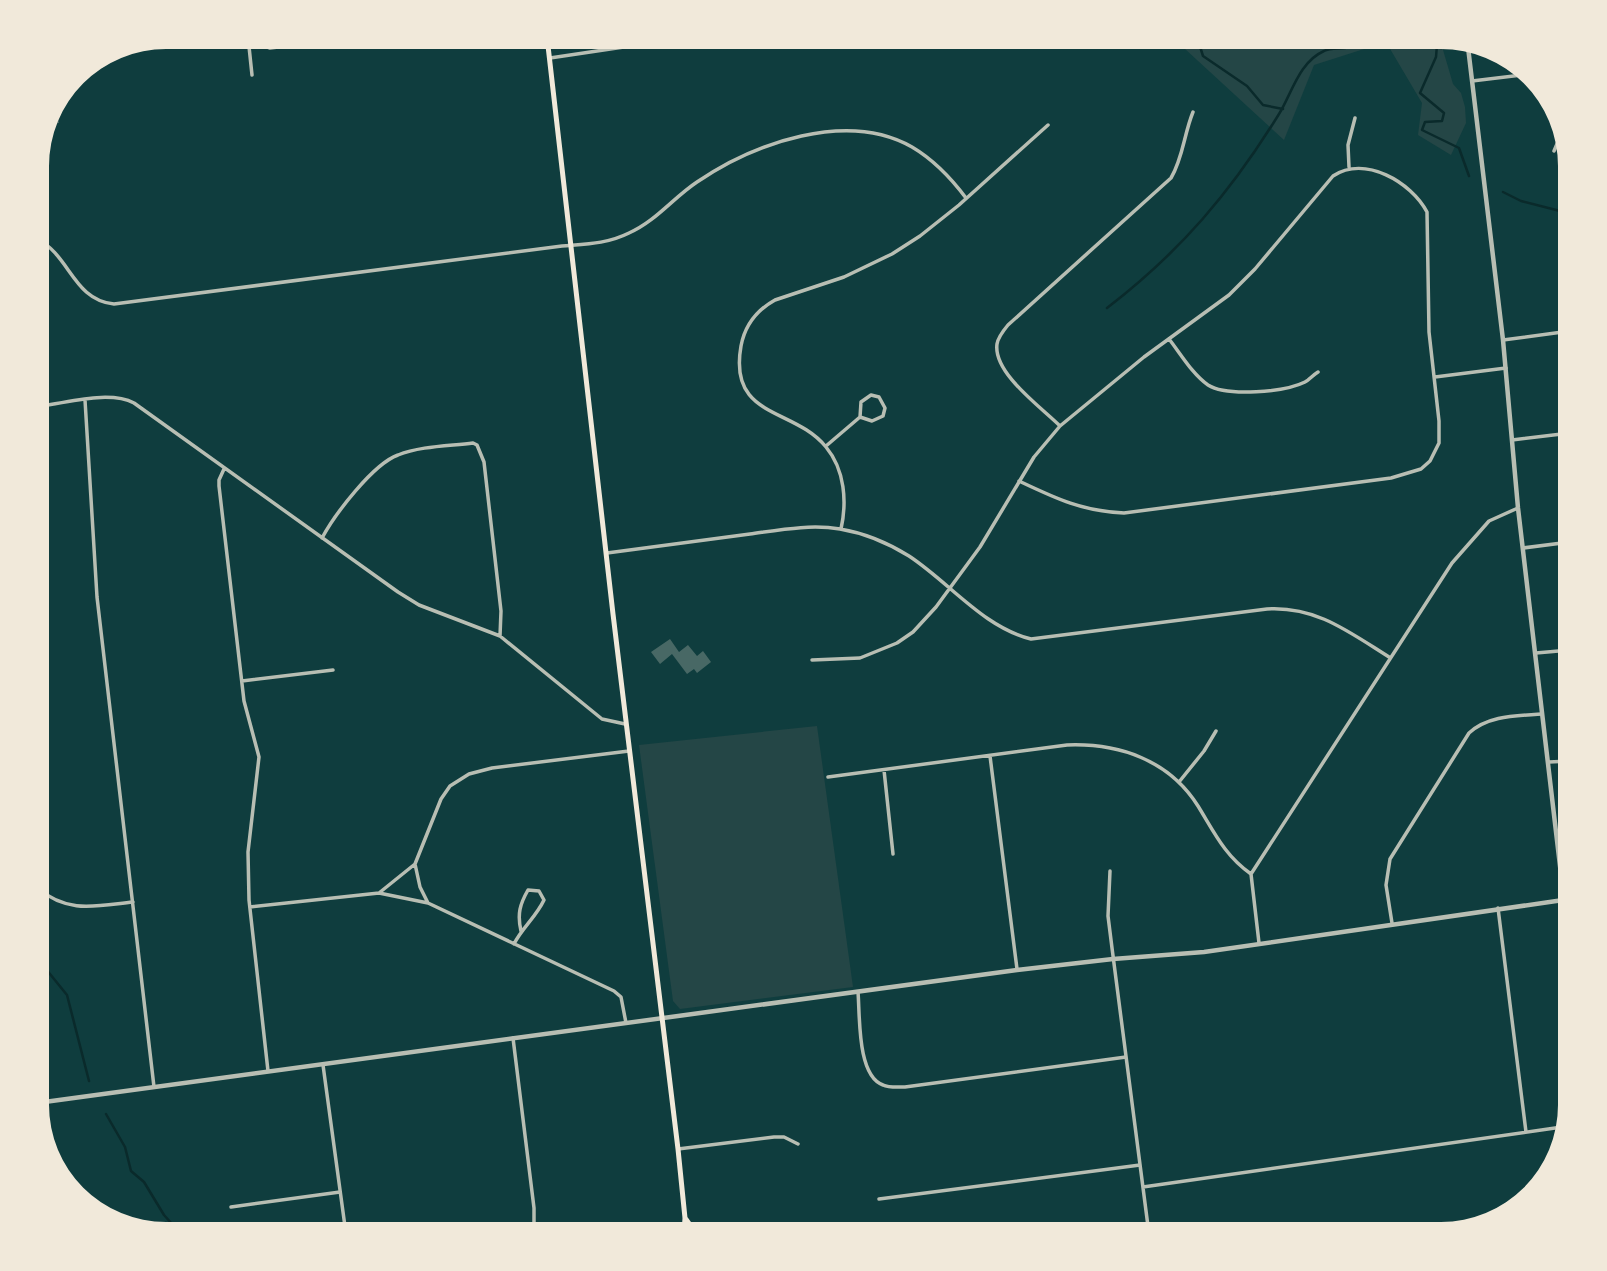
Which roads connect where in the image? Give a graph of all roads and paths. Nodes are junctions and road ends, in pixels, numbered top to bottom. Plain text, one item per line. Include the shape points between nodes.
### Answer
1 (249, 49) edge
2 (549, 49) edge
3 (610, 49) edge
4 (1469, 52) edge
5 (550, 58) junction
6 (252, 75) dead end
7 (1515, 76) edge
8 (1472, 81) junction
9 (1193, 112) dead end
10 (1355, 118) dead end
11 (1048, 125) dead end
12 (1556, 147) edge
13 (1555, 151) dead end
14 (1349, 167) junction
15 (966, 198) junction
16 (571, 245) junction
17 (49, 246) edge
18 (1558, 333) edge
19 (1168, 338) junction
20 (1503, 340) junction
21 (1506, 368) junction
22 (1318, 372) dead end
23 (1434, 377) junction
24 (85, 400) junction
25 (49, 405) edge
26 (860, 417) junction
27 (1060, 426) junction
28 (1558, 434) edge
29 (1512, 440) junction
30 (825, 446) junction
31 (225, 469) junction
32 (1019, 481) junction
33 (1518, 508) junction
34 (841, 529) junction
35 (322, 538) junction
36 (1558, 544) edge
37 (1523, 548) junction
38 (607, 553) junction
39 (950, 588) junction
40 (500, 636) junction
41 (1558, 651) edge
42 (1536, 653) junction
43 (1389, 657) junction
44 (812, 660) dead end
45 (333, 670) dead end
46 (242, 681) junction
47 (1542, 714) junction
48 (627, 724) junction
49 (1216, 731) dead end
50 (631, 751) junction
51 (990, 756) junction
52 (1549, 762) junction
53 (1558, 762) edge
54 (884, 770) junction
55 (828, 777) dead end
56 (1179, 782) junction
57 (1558, 830) edge
58 (893, 854) dead end
59 (415, 864) junction
60 (1110, 871) dead end
61 (1251, 874) junction
62 (379, 893) junction
63 (49, 897) edge
64 (1558, 900) edge
65 (132, 902) junction
66 (428, 903) junction
67 (250, 907) junction
68 (1498, 908) junction
69 (1392, 923) junction
70 (521, 931) junction
71 (1259, 943) junction
72 (514, 944) junction
73 (1113, 958) junction
74 (1017, 970) junction
75 (858, 992) junction
76 (661, 1020) junction
77 (626, 1023) junction
78 (513, 1038) junction
79 (1126, 1057) junction
80 (323, 1065) junction
81 (268, 1071) junction
82 (154, 1087) junction
83 (49, 1101) edge
84 (1556, 1128) edge
85 (1526, 1132) junction
86 (799, 1144) dead end
87 (678, 1149) junction
88 (1140, 1165) junction
89 (1143, 1187) junction
90 (340, 1192) junction
91 (879, 1199) dead end
92 (231, 1207) dead end
93 (685, 1217) junction
94 (344, 1222) edge
95 (534, 1222) edge
96 (685, 1222) edge
97 (686, 1222) edge
98 (1147, 1222) edge

1 - 6 street
2 - 5 main road
3 - 5 street
4 - 8 street
5 - 16 main road
7 - 8 street
8 - 20 street
9 - 27 street via 1171,178 1000,335 998,358 1004,371
10 - 14 street via 1348,145
11 - 15 street
12 - 13 street
14 - 19 street via 1327,182 1236,289
14 - 23 street via 1382,174 1420,199 1427,212 1427,295
15 - 16 street via 933,162 900,141 869,132 827,132 743,154 694,184 631,233 585,246
15 - 30 street via 892,254 844,277 775,300 748,325 739,359 749,394 764,409
16 - 17 street via 114,304 83,291
16 - 38 main road
18 - 20 street
19 - 22 street via 1204,382 1222,390 1249,392 1297,385
19 - 27 street
20 - 21 street
21 - 23 street
21 - 29 street
23 - 32 street via 1440,432 1436,451 1421,469 1410,474 1111,512 1073,506
24 - 25 street
24 - 31 street via 125,399
24 - 65 street via 97,597
26 - 26 street via 880,419 885,412 883,400 875,395 863,399
26 - 30 street
27 - 32 street
28 - 29 street
29 - 33 street
30 - 34 street via 844,489
31 - 35 street
31 - 46 street via 219,486
32 - 39 street
33 - 37 street
33 - 43 street via 1489,521 1465,546
34 - 38 street via 802,528
34 - 39 street via 896,548
35 - 40 street via 419,605
35 - 40 street via 388,459 411,451 477,445 484,463
36 - 37 street
37 - 42 street
38 - 48 main road
39 - 43 street via 999,626 1031,639 1290,608 1327,620
39 - 44 street via 928,617 897,643 860,658
40 - 48 street via 602,719
41 - 42 street
42 - 47 street
43 - 61 street
45 - 46 street
46 - 67 street via 259,757 248,852
47 - 52 street
47 - 69 street via 1483,722 1469,733 1390,859 1386,885
48 - 50 main road
49 - 56 street
50 - 59 street via 480,770 461,778 440,799
50 - 76 main road
51 - 54 street
51 - 56 street via 1101,745 1145,759
51 - 74 street
52 - 53 street
52 - 57 street
54 - 55 street
54 - 58 street
56 - 61 street via 1228,854
59 - 62 street
59 - 66 street
60 - 73 street via 1108,916
61 - 71 street
62 - 66 street
62 - 67 street
63 - 65 street via 71,906
64 - 68 street
65 - 82 street
66 - 72 street
67 - 81 street
68 - 69 street
68 - 85 street
69 - 71 street
70 - 70 street via 544,900 539,891 528,890 521,901
70 - 72 street
71 - 73 street
72 - 77 street via 614,991 621,997
73 - 74 street
73 - 79 street
74 - 75 street
75 - 76 street
75 - 79 street via 864,1063 871,1078 883,1086 905,1087
76 - 77 street
76 - 87 main road
77 - 78 street
78 - 80 street
78 - 95 street
79 - 88 street
80 - 81 street
80 - 90 street
81 - 82 street
82 - 83 street
84 - 85 street
85 - 89 street
86 - 87 street via 774,1137
87 - 93 main road
88 - 89 street
88 - 91 street
89 - 98 street
90 - 92 street
90 - 94 street
93 - 96 main road
93 - 97 main road

